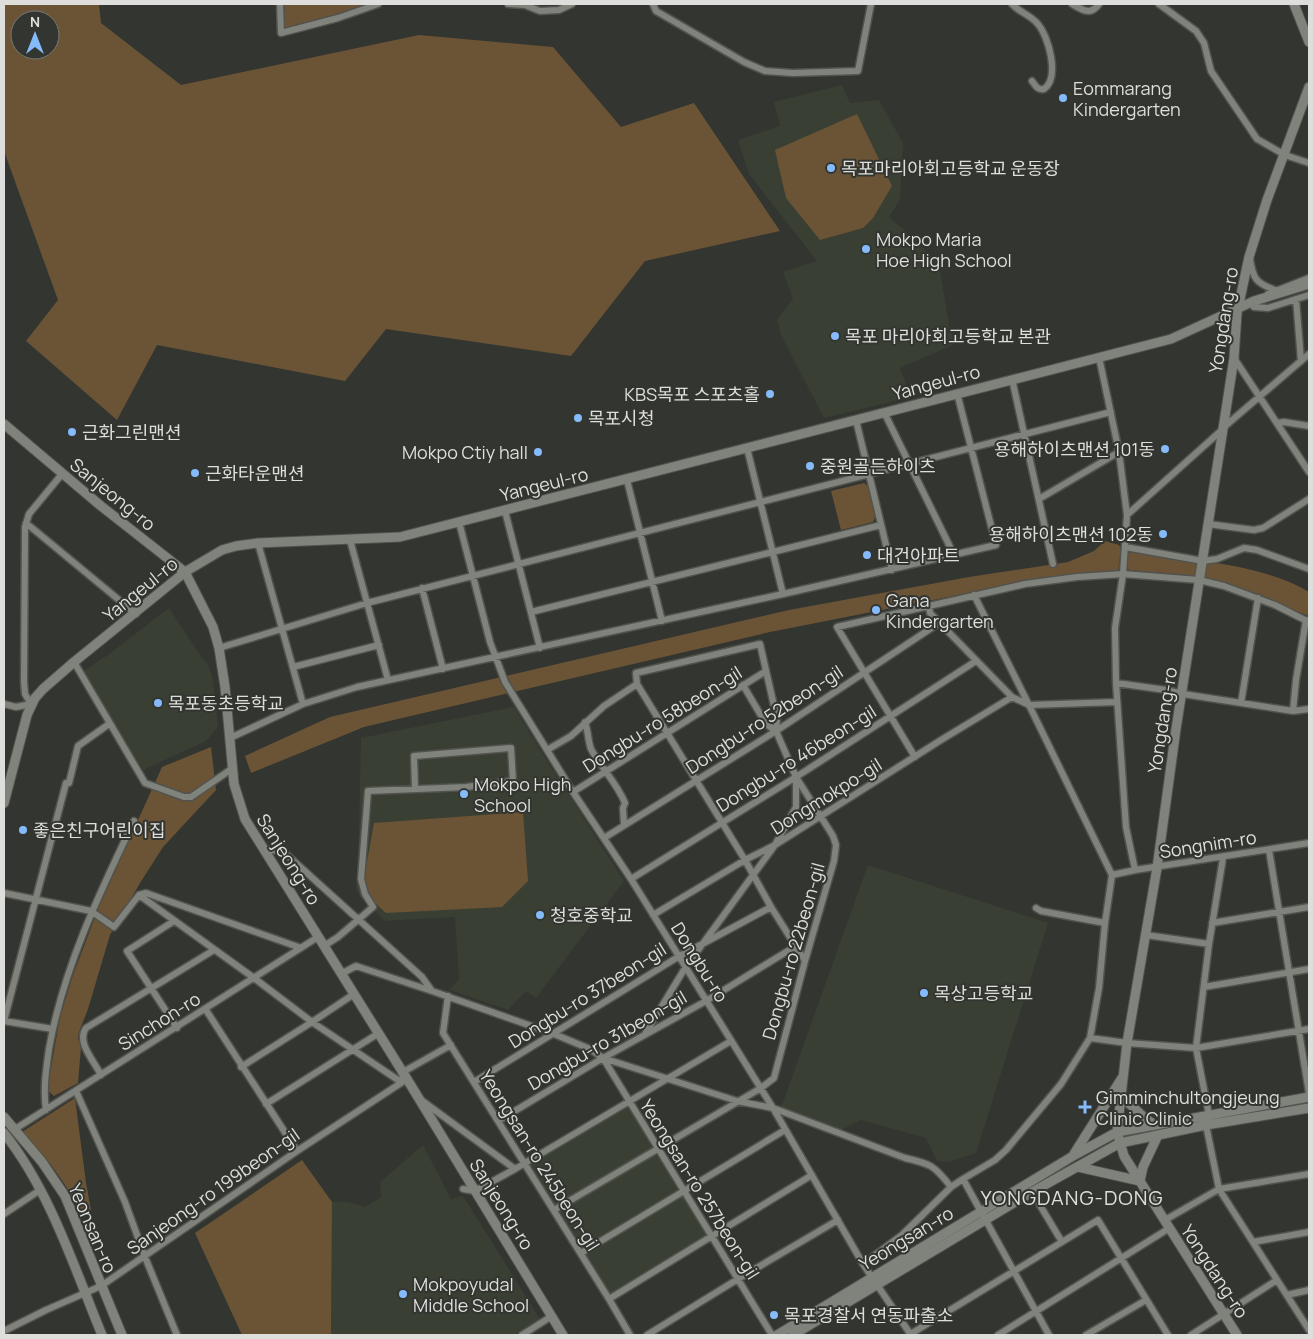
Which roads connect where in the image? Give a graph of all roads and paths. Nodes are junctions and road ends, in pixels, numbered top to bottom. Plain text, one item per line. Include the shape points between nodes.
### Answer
1 (280, 4) edge
2 (378, 4) edge
3 (508, 4) edge
4 (525, 4) edge
5 (572, 4) edge
6 (653, 4) edge
7 (871, 4) edge
8 (1012, 4) edge
9 (1072, 4) edge
10 (1099, 4) edge
11 (1159, 4) edge
12 (1294, 4) edge
13 (1167, 5) edge
14 (1309, 42) edge
15 (1032, 81) dead end
16 (1308, 93) edge
17 (1285, 155) junction
18 (1309, 163) edge
19 (1249, 257) junction
20 (1309, 278) edge
21 (1309, 284) edge
22 (1309, 289) edge
23 (1275, 290) junction
24 (1309, 295) edge
25 (1296, 299) junction
26 (1254, 304) junction
27 (1238, 310) junction
28 (1309, 354) edge
29 (1099, 357) junction
30 (1234, 358) junction
31 (1301, 360) junction
32 (1012, 378) junction
33 (957, 393) junction
34 (1260, 397) junction
35 (884, 412) junction
36 (1111, 412) junction
37 (856, 420) junction
38 (4, 424) edge
39 (1278, 424) junction
40 (1309, 426) edge
41 (1224, 428) junction
42 (1024, 434) junction
43 (747, 448) junction
44 (971, 448) junction
45 (1119, 452) junction
46 (909, 463) junction
47 (1309, 472) edge
48 (62, 474) junction
49 (868, 474) junction
50 (627, 480) junction
51 (1039, 499) junction
52 (1309, 499) edge
53 (760, 502) junction
54 (505, 511) junction
55 (1127, 515) junction
56 (26, 522) junction
57 (459, 522) junction
58 (1208, 524) junction
59 (881, 525) junction
60 (639, 533) junction
61 (350, 540) junction
62 (258, 543) junction
63 (1125, 547) junction
64 (772, 552) junction
65 (954, 555) junction
66 (1203, 561) junction
67 (518, 564) junction
68 (1053, 564) dead end
69 (1309, 569) edge
70 (892, 570) junction
71 (185, 572) junction
72 (1122, 574) junction
73 (472, 576) junction
74 (1199, 580) junction
75 (652, 582) junction
76 (422, 588) junction
77 (783, 594) junction
78 (974, 595) junction
79 (1258, 598) junction
80 (367, 602) junction
81 (929, 606) junction
82 (531, 612) junction
83 (136, 614) junction
84 (662, 621) junction
85 (1308, 621) edge
86 (939, 623) junction
87 (282, 627) junction
88 (378, 645) junction
89 (219, 648) junction
90 (540, 648) junction
91 (495, 658) junction
92 (976, 661) junction
93 (74, 662) junction
94 (293, 667) junction
95 (443, 670) junction
96 (766, 670) junction
97 (865, 672) junction
98 (388, 680) junction
99 (1116, 683) junction
100 (637, 684) junction
101 (743, 685) junction
102 (1183, 694) junction
103 (1012, 697) junction
104 (1117, 702) junction
105 (1241, 703) junction
106 (4, 704) edge
107 (31, 704) junction
108 (303, 704) junction
109 (1029, 705) junction
110 (1309, 709) edge
111 (1293, 711) junction
112 (891, 716) junction
113 (585, 722) junction
114 (109, 724) junction
115 (776, 730) junction
116 (667, 732) junction
117 (230, 738) junction
118 (547, 750) junction
119 (915, 757) junction
120 (233, 768) junction
121 (606, 772) junction
122 (796, 777) junction
123 (696, 780) junction
124 (416, 788) junction
125 (573, 792) junction
126 (4, 802) edge
127 (822, 817) junction
128 (134, 821) dead end
129 (722, 822) junction
130 (624, 825) junction
131 (604, 838) junction
132 (1309, 843) edge
133 (775, 846) junction
134 (263, 849) junction
135 (1268, 850) junction
136 (1223, 858) junction
137 (745, 860) junction
138 (1156, 868) junction
139 (1135, 870) junction
140 (753, 875) junction
141 (1112, 875) junction
142 (631, 879) junction
143 (4, 893) edge
144 (139, 896) junction
145 (35, 899) junction
146 (771, 907) junction
147 (1309, 907) edge
148 (1036, 908) dead end
149 (91, 911) junction
150 (1278, 912) junction
151 (653, 915) junction
152 (358, 920) junction
153 (174, 921) junction
154 (1105, 923) junction
155 (1212, 923) junction
156 (1146, 935) junction
157 (318, 938) junction
158 (706, 942) junction
159 (1209, 944) junction
160 (324, 946) junction
161 (796, 946) junction
162 (301, 948) junction
163 (214, 950) junction
164 (678, 957) junction
165 (805, 961) junction
166 (685, 968) junction
167 (1309, 969) edge
168 (1289, 972) junction
169 (342, 974) junction
170 (254, 978) junction
171 (1204, 987) junction
172 (151, 988) junction
173 (432, 991) junction
174 (354, 994) junction
175 (448, 996) junction
176 (706, 1001) junction
177 (206, 1010) junction
178 (4, 1021) edge
179 (312, 1022) junction
180 (177, 1028) junction
181 (53, 1029) junction
182 (1309, 1029) edge
183 (1299, 1031) junction
184 (378, 1033) junction
185 (554, 1034) junction
186 (645, 1035) junction
187 (1090, 1038) junction
188 (731, 1041) junction
189 (1127, 1043) junction
190 (451, 1045) junction
191 (1196, 1048) junction
192 (352, 1050) junction
193 (603, 1058) junction
194 (241, 1066) junction
195 (101, 1075) junction
196 (405, 1075) junction
197 (1124, 1076) junction
198 (669, 1079) junction
199 (474, 1082) junction
200 (760, 1088) junction
201 (76, 1091) junction
202 (1309, 1093) edge
203 (1121, 1096) junction
204 (1309, 1097) edge
205 (419, 1098) junction
206 (737, 1101) junction
207 (629, 1103) junction
208 (266, 1104) junction
209 (773, 1108) junction
210 (1309, 1108) edge
211 (46, 1110) junction
212 (1209, 1115) junction
213 (4, 1117) edge
214 (498, 1121) junction
215 (1155, 1125) junction
216 (1206, 1125) junction
217 (15, 1129) junction
218 (785, 1130) junction
219 (1117, 1132) junction
220 (4, 1133) edge
221 (1158, 1135) junction
222 (1120, 1143) junction
223 (658, 1148) junction
224 (297, 1151) junction
225 (1073, 1156) junction
226 (525, 1163) junction
227 (1078, 1167) junction
228 (515, 1169) junction
229 (1309, 1174) edge
230 (812, 1175) junction
231 (964, 1179) junction
232 (1140, 1181) junction
233 (951, 1187) junction
234 (463, 1189) dead end
235 (1219, 1189) junction
236 (40, 1190) junction
237 (684, 1190) junction
238 (475, 1191) junction
239 (1032, 1192) junction
240 (554, 1210) junction
241 (981, 1212) junction
242 (4, 1214) edge
243 (838, 1220) junction
244 (986, 1221) junction
245 (1167, 1225) junction
246 (1309, 1232) edge
247 (712, 1236) junction
248 (1062, 1242) junction
249 (1253, 1242) junction
250 (581, 1253) junction
251 (145, 1257) junction
252 (1121, 1259) junction
253 (863, 1264) junction
254 (1014, 1272) junction
255 (738, 1279) junction
256 (875, 1280) junction
257 (1277, 1280) junction
258 (101, 1286) junction
259 (1309, 1290) edge
260 (84, 1293) junction
261 (1287, 1295) junction
262 (609, 1299) junction
263 (1146, 1300) junction
264 (1036, 1313) junction
265 (1223, 1314) junction
266 (552, 1316) junction
267 (1309, 1330) edge
268 (4, 1331) edge
269 (102, 1335) edge
270 (122, 1335) edge
271 (178, 1335) edge
272 (522, 1335) edge
273 (564, 1335) edge
274 (630, 1335) edge
275 (647, 1335) edge
276 (772, 1335) edge
277 (777, 1335) edge
278 (792, 1335) edge
279 (910, 1335) edge
280 (998, 1335) edge
281 (1049, 1335) edge
282 (1086, 1335) edge
283 (1168, 1335) edge
284 (1191, 1335) edge
285 (1237, 1335) edge

1 - 2 street via 281,33
3 - 4 street
4 - 5 street via 540,11 559,10
6 - 7 street via 656,11 764,71 819,73 858,71
8 - 15 street via 1036,22 1047,43 1052,70 1050,83 1040,90
9 - 10 street via 1089,12
11 - 13 street
12 - 14 street
13 - 17 street via 1196,31 1204,44 1211,71 1257,139
16 - 17 street, Yongdang-ro
17 - 18 street
17 - 19 street, Yongdang-ro
19 - 23 street via 1252,274 1260,285
19 - 27 street, Yongdang-ro
20 - 23 street
21 - 26 street, Yangeul-ro
22 - 26 street, Yangeul-ro
23 - 26 street
24 - 25 street
25 - 26 street via 1268,308
25 - 31 street
26 - 27 street, Yangeul-ro
27 - 29 street, Yangeul-ro via 1171,338
27 - 30 street, Yongdang-ro
28 - 31 street
29 - 32 street, Yangeul-ro
29 - 36 street
30 - 34 street
30 - 41 street, Yongdang-ro
31 - 34 street
32 - 33 street, Yangeul-ro
32 - 42 street
33 - 35 street, Yangeul-ro
33 - 44 street
34 - 39 street
34 - 41 street
35 - 37 street, Yangeul-ro
35 - 46 street
36 - 42 street
36 - 45 street
37 - 43 street, Yangeul-ro
37 - 49 street
38 - 48 street, Sanjeong-ro
39 - 40 street
39 - 47 street
41 - 55 street
41 - 58 street, Yongdang-ro
42 - 44 street
42 - 51 street
43 - 50 street, Yangeul-ro
43 - 53 street
44 - 46 street
44 - 65 street via 996,546
45 - 51 street
45 - 55 street
46 - 49 street
46 - 65 street
48 - 56 street
48 - 71 street, Sanjeong-ro
49 - 53 street
49 - 59 street
50 - 54 street, Yangeul-ro
50 - 60 street
51 - 68 street
52 - 58 street via 1263,528 1254,530
53 - 60 street
53 - 64 street
54 - 57 street, Yangeul-ro
54 - 67 street
55 - 63 street
56 - 83 street
56 - 107 street via 24,682 25,694
57 - 61 street, Yangeul-ro via 400,537
57 - 73 street, Dongbu-ro
58 - 66 street, Yongdang-ro
59 - 64 street
59 - 70 street
60 - 67 street
60 - 75 street
61 - 62 street, Yangeul-ro
61 - 80 street
62 - 71 street, Yangeul-ro via 222,550
62 - 87 street
63 - 66 street
63 - 72 street
64 - 75 street
64 - 77 street
65 - 70 street
66 - 69 street via 1244,548
66 - 74 street, Yongdang-ro
67 - 73 street
67 - 82 street
70 - 77 street
71 - 83 street, Yangeul-ro
71 - 89 street, Sanjeong-ro via 213,627
72 - 74 street
72 - 78 street via 1048,580
72 - 99 street via 1115,628
73 - 76 street
73 - 91 street, Dongbu-ro
74 - 79 street
74 - 102 street, Yongdang-ro
75 - 82 street
75 - 84 street
76 - 80 street
76 - 95 street
77 - 84 street
78 - 81 street
78 - 109 street
79 - 85 street
79 - 105 street
80 - 87 street
80 - 88 street
81 - 86 street via 930,613
81 - 97 street via 837,627
82 - 90 street
83 - 93 street, Yangeul-ro
84 - 90 street
85 - 111 street
86 - 92 street
86 - 97 street, Dongbu-ro 52beon-gil
87 - 89 street
87 - 94 street
88 - 94 street
88 - 98 street
89 - 117 street, Sanjeong-ro
90 - 91 street
91 - 95 street
91 - 118 street, Dongbu-ro via 505,682
92 - 103 street
92 - 112 street, Dongbu-ro 46beon-gil
93 - 107 street, Yangeul-ro
93 - 114 street
94 - 108 street
95 - 98 street
96 - 100 street via 760,644 636,673
96 - 101 street, Dongbu-ro 58beon-gil
96 - 115 street via 777,719
97 - 112 street
97 - 115 street, Dongbu-ro 52beon-gil
98 - 108 street
99 - 102 street
99 - 104 street
100 - 113 street
100 - 116 street
101 - 115 street via 766,724
101 - 116 street, Dongbu-ro 58beon-gil
102 - 105 street
102 - 138 street, Yongdang-ro
103 - 109 street
103 - 119 street, Dongmokpo-gil
104 - 109 street
104 - 139 street via 1126,827
105 - 111 street
106 - 107 street via 16,707
107 - 126 street, Yangeul-ro
108 - 117 street
109 - 141 street
110 - 111 street
112 - 119 street
112 - 122 street, Dongbu-ro 46beon-gil
113 - 118 street
113 - 121 street via 590,747
114 - 120 street via 145,783 184,797 191,797
114 - 145 street via 78,746
115 - 122 street
115 - 123 street, Dongbu-ro 52beon-gil
116 - 121 street, Dongbu-ro 58beon-gil
116 - 123 street
117 - 120 street, Sanjeong-ro
118 - 125 street, Dongbu-ro
119 - 127 street, Dongmokpo-gil
120 - 134 street, Sanjeong-ro via 241,810
121 - 125 street, Dongbu-ro 58beon-gil
121 - 130 street via 625,803
122 - 127 street, Dongbu-ro 22beon-gil
122 - 129 street, Dongbu-ro 46beon-gil
122 - 133 street via 796,807
123 - 129 street
123 - 130 street, Dongbu-ro 52beon-gil
124 - 124 street via 414,756 511,748 513,781 466,787
124 - 152 street via 368,791 361,879 373,907
125 - 131 street, Dongbu-ro
127 - 133 street, Dongmokpo-gil
127 - 165 street, Dongbu-ro 22beon-gil via 835,839 835,855
128 - 149 street
129 - 137 street
129 - 142 street, Dongbu-ro 46beon-gil
130 - 131 street, Dongbu-ro 52beon-gil
131 - 142 street, Dongbu-ro
132 - 135 street, Songnim-ro
133 - 137 street, Dongmokpo-gil
133 - 140 street
134 - 152 street via 286,854
134 - 157 street, Sanjeong-ro
135 - 136 street, Songnim-ro
135 - 150 street
136 - 138 street, Songnim-ro
136 - 155 street
137 - 140 street
137 - 151 street, Dongmokpo-gil
138 - 139 street, Songnim-ro
138 - 156 street, Yongdang-ro
139 - 141 street, Songnim-ro
140 - 146 street
140 - 158 street
141 - 154 street
142 - 151 street, Dongbu-ro
143 - 145 street
144 - 149 street via 114,927
144 - 153 street
144 - 162 street via 146,893 155,895
145 - 149 street
145 - 178 street
146 - 158 street, Dongbu-ro 37beon-gil
146 - 161 street
147 - 150 street
148 - 154 street
149 - 181 street
150 - 155 street
150 - 168 street
151 - 164 street, Dongbu-ro
152 - 160 street
152 - 173 street via 422,977
153 - 163 street
153 - 172 street via 127,951
154 - 187 street via 1100,988
155 - 159 street
156 - 159 street
156 - 189 street, Yongdang-ro
157 - 160 street, Sanjeong-ro
157 - 162 street, Sinchon-ro
158 - 164 street, Dongbu-ro 37beon-gil
158 - 166 street
159 - 171 street
160 - 169 street, Sanjeong-ro
161 - 165 street
161 - 176 street, Dongbu-ro 31beon-gil
162 - 170 street, Sinchon-ro
163 - 170 street
163 - 172 street
164 - 166 street, Dongbu-ro
164 - 185 street, Dongbu-ro 37beon-gil
165 - 200 street, Dongbu-ro 22beon-gil via 774,1078
166 - 176 street, Dongbu-ro
166 - 186 street
167 - 168 street
168 - 171 street
168 - 183 street
169 - 173 street via 356,966
169 - 174 street, Sanjeong-ro
170 - 177 street, Sinchon-ro
170 - 179 street
171 - 191 street
172 - 180 street
172 - 195 street via 82,1033 82,1042
173 - 175 street
174 - 179 street
174 - 184 street, Sanjeong-ro
175 - 185 street
175 - 190 street, Yeongsan-ro 245beon-gil via 443,1033
176 - 186 street, Dongbu-ro 31beon-gil
176 - 188 street, Dongbu-ro
177 - 180 street, Sinchon-ro
177 - 194 street
178 - 181 street
179 - 192 street
179 - 194 street
180 - 195 street, Sinchon-ro
181 - 211 street via 44,1088
182 - 183 street
183 - 191 street
183 - 202 street
184 - 192 street
184 - 196 street, Sanjeong-ro
185 - 193 street
185 - 199 street, Dongbu-ro 37beon-gil
186 - 193 street, Dongbu-ro 31beon-gil
187 - 189 street
187 - 231 street via 1062,1084 1006,1150
188 - 198 street
188 - 200 street, Dongbu-ro
189 - 191 street
189 - 197 street, Yongdang-ro
190 - 196 street, Sanjeong-ro 199beon-gil
190 - 199 street, Yeongsan-ro 245beon-gil
191 - 212 street
192 - 196 street via 398,1080
192 - 208 street
193 - 198 street
193 - 207 street, Yeongsan-ro 257beon-gil
193 - 214 street, Dongbu-ro 31beon-gil
194 - 208 street
195 - 201 street, Sinchon-ro
196 - 205 street, Sanjeong-ro
196 - 224 street, Sanjeong-ro 199beon-gil
197 - 203 street, Yongdang-ro
197 - 225 street
198 - 206 street
198 - 207 street
199 - 214 street, Yeongsan-ro 245beon-gil
200 - 206 street, Dongbu-ro 22beon-gil
200 - 209 street, Dongbu-ro
201 - 211 street, Sinchon-ro
201 - 251 street via 125,1202
203 - 215 street
203 - 219 street, Yongdang-ro
204 - 212 street, Yeongsan-ro
205 - 228 street
205 - 238 street, Sanjeong-ro
206 - 209 street
206 - 223 street, Dongbu-ro 22beon-gil
207 - 223 street, Yeongsan-ro 257beon-gil
207 - 226 street
208 - 224 street
209 - 218 street, Dongbu-ro
209 - 233 street via 905,1158 928,1163
210 - 216 street, Yeongsan-ro
211 - 217 street, Sinchon-ro
212 - 215 street, Yeongsan-ro
212 - 216 street
213 - 217 street, Yeonsan-ro
214 - 226 street, Yeongsan-ro 245beon-gil
215 - 219 street, Yeongsan-ro
216 - 221 street, Yeongsan-ro
216 - 235 street
217 - 258 street, Yeonsan-ro via 65,1196
218 - 230 street, Dongbu-ro
218 - 237 street
219 - 222 street, Yongdang-ro
219 - 225 street, Yeongsan-ro
220 - 236 street, Yeonsan-ro
221 - 222 street, Yeongsan-ro
221 - 232 street via 1142,1167
222 - 227 street, Yeongsan-ro
222 - 232 street, Yongdang-ro via 1124,1156
223 - 237 street, Yeongsan-ro 257beon-gil
223 - 240 street, Dongbu-ro 22beon-gil
224 - 251 street, Sanjeong-ro 199beon-gil
225 - 241 street, Yeongsan-ro
226 - 228 street
226 - 240 street, Yeongsan-ro 245beon-gil
227 - 232 street
227 - 239 street, Yeongsan-ro
228 - 238 street
229 - 235 street
230 - 243 street, Dongbu-ro
230 - 247 street
231 - 233 street
231 - 241 street
232 - 245 street, Yongdang-ro
233 - 253 street via 907,1231
234 - 238 street
235 - 245 street
235 - 249 street
236 - 242 street
236 - 260 street, Yeonsan-ro
237 - 247 street, Yeongsan-ro 257beon-gil
237 - 250 street
238 - 266 street, Sanjeong-ro
239 - 244 street, Yeongsan-ro
239 - 248 street
240 - 250 street, Yeongsan-ro 245beon-gil
241 - 244 street
241 - 256 street, Yeongsan-ro
243 - 253 street, Dongbu-ro
243 - 255 street
244 - 254 street
244 - 256 street, Yeongsan-ro
245 - 252 street
245 - 265 street, Yongdang-ro
246 - 249 street
247 - 255 street, Yeongsan-ro 257beon-gil
247 - 262 street
248 - 252 street via 1098,1220
248 - 254 street
249 - 257 street
250 - 262 street, Yeongsan-ro 245beon-gil
251 - 258 street, Sanjeong-ro 199beon-gil
251 - 271 street
252 - 263 street
252 - 264 street
253 - 256 street, Dongbu-ro
254 - 264 street
254 - 279 street
255 - 275 street
255 - 276 street, Yeongsan-ro 257beon-gil
256 - 277 street, Yeongsan-ro
256 - 278 street, Yeongsan-ro
256 - 279 street, Dongbu-ro
257 - 261 street
257 - 265 street
258 - 260 street, Sanjeong-ro 199beon-gil
258 - 270 street, Yeonsan-ro
259 - 261 street
260 - 268 street, Sanjeong-ro 199beon-gil
260 - 269 street, Yeonsan-ro
261 - 267 street
262 - 274 street, Yeongsan-ro 245beon-gil
263 - 282 street
263 - 283 street
264 - 280 street
264 - 281 street
265 - 284 street
265 - 285 street, Yongdang-ro
266 - 272 street
266 - 273 street, Sanjeong-ro

